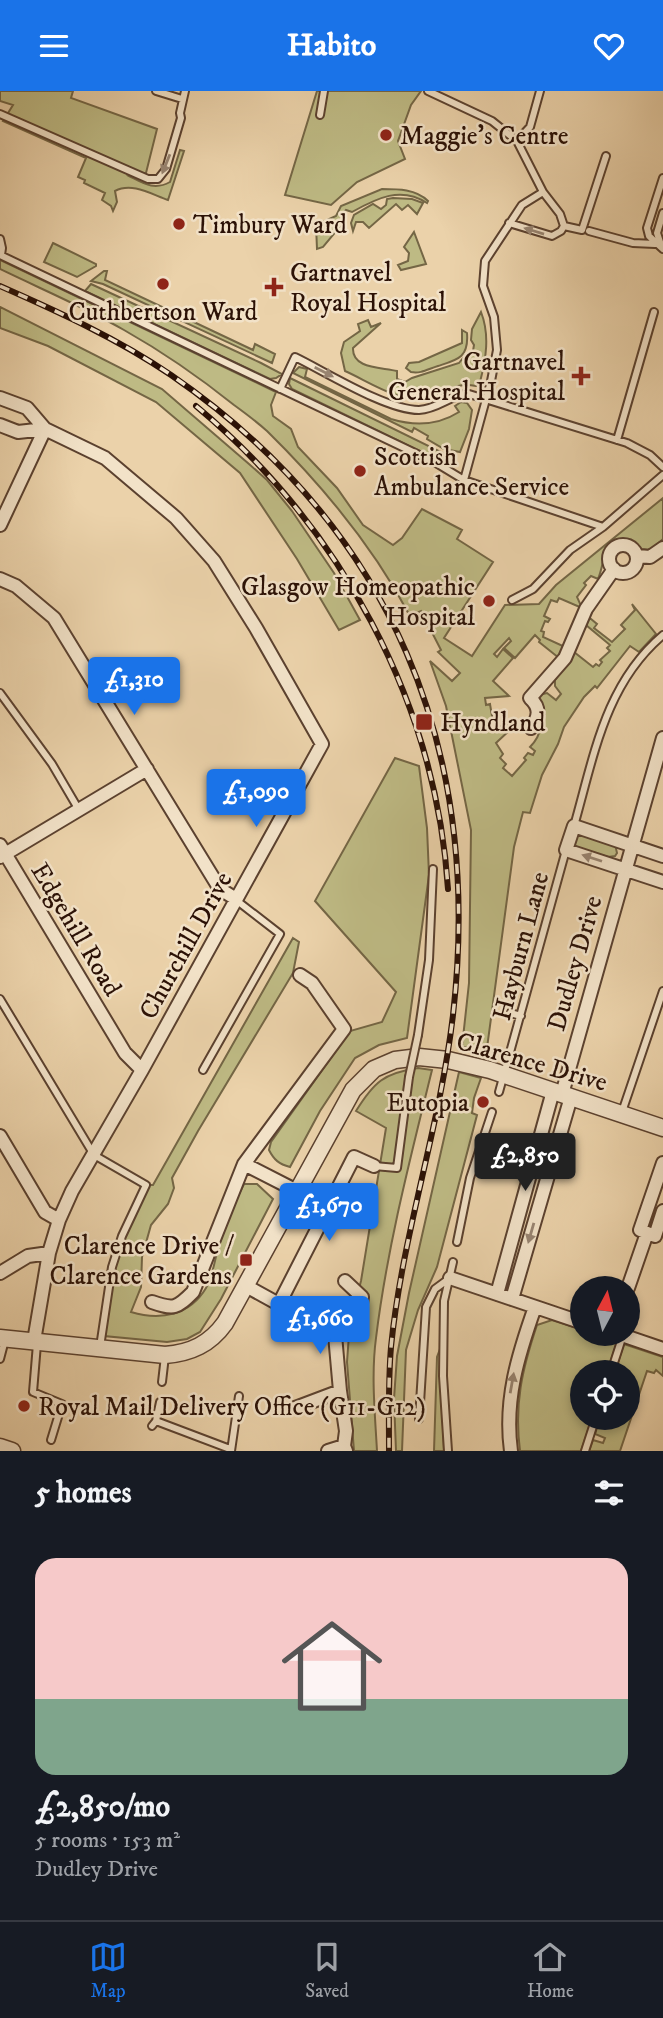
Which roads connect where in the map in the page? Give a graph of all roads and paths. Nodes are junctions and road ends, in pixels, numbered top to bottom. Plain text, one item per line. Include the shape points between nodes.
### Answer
1 (156, 91) edge
2 (185, 91) edge
3 (324, 91) edge
4 (428, 91) edge
5 (540, 91) edge
6 (182, 99) junction
7 (0, 114) edge
8 (320, 115) dead end
9 (517, 141) junction
10 (606, 156) dead end
11 (663, 178) edge
12 (543, 192) junction
13 (663, 213) edge
14 (509, 223) junction
15 (564, 226) junction
16 (589, 231) dead end
17 (0, 239) edge
18 (655, 244) junction
19 (663, 249) edge
20 (0, 255) edge
21 (654, 312) dead end
22 (280, 389) junction
23 (0, 398) edge
24 (485, 399) junction
25 (0, 425) edge
26 (45, 429) junction
27 (617, 440) junction
28 (663, 467) edge
29 (663, 475) edge
30 (464, 480) junction
31 (0, 525) edge
32 (603, 527) junction
33 (663, 548) edge
34 (637, 556) junction
35 (614, 569) junction
36 (0, 579) edge
37 (512, 600) dead end
38 (663, 635) edge
39 (0, 693) edge
40 (531, 728) dead end
41 (663, 738) edge
42 (146, 769) junction
43 (79, 810) junction
44 (574, 826) junction
45 (631, 845) junction
46 (566, 850) junction
47 (2, 852) edge
48 (663, 856) edge
49 (433, 869) dead end
50 (624, 869) junction
51 (663, 882) edge
52 (236, 899) junction
53 (300, 975) dead end
54 (663, 991) edge
55 (0, 999) edge
56 (510, 1013) dead end
57 (521, 1016) junction
58 (142, 1070) junction
59 (203, 1070) dead end
60 (505, 1075) junction
61 (499, 1092) dead end
62 (562, 1094) junction
63 (492, 1112) dead end
64 (621, 1113) junction
65 (663, 1128) edge
66 (0, 1136) edge
67 (94, 1155) junction
68 (663, 1163) edge
69 (244, 1164) junction
70 (374, 1166) joint
71 (527, 1187) junction
72 (297, 1191) junction
73 (543, 1191) junction
74 (663, 1211) edge
75 (59, 1220) junction
76 (647, 1233) junction
77 (457, 1242) dead end
78 (49, 1253) junction
79 (453, 1262) dead end
80 (0, 1272) edge
81 (632, 1276) edge
82 (450, 1278) junction
83 (345, 1281) dead end
84 (246, 1286) junction
85 (497, 1294) junction
86 (512, 1299) junction
87 (152, 1302) dead end
88 (279, 1304) junction
89 (535, 1307) junction
90 (570, 1319) edge
91 (335, 1335) junction
92 (2, 1338) edge
93 (640, 1341) edge
94 (35, 1342) junction
95 (99, 1349) junction
96 (663, 1349) edge
97 (165, 1355) junction
98 (0, 1359) edge
99 (162, 1382) dead end
100 (340, 1391) junction
101 (239, 1395) dead end
102 (160, 1402) dead end
103 (295, 1408) dead end
104 (419, 1419) dead end
105 (592, 1430) edge
106 (51, 1440) dead end
107 (0, 1447) edge
108 (345, 1449) edge
109 (231, 1450) edge
110 (12, 1451) edge
111 (328, 1451) edge
112 (448, 1451) edge
113 (512, 1451) edge
114 (585, 1451) edge

1 - 6 lane
2 - 6 lane
3 - 8 lane
4 - 9 lane via 492,121
5 - 9 lane via 530,127
6 -> 7 lane via 166,169 158,179 148,179
9 - 12 lane
10 - 15 lane via 582,230
11 - 18 lane via 647,228
12 - 14 lane via 522,205
12 - 15 lane
13 - 19 lane via 657,233
15 -> 14 lane via 552,236
14 - 24 lane via 483,269 497,337
16 - 18 lane
17 - 20 lane
18 - 19 lane
20 - 22 lane
21 - 27 lane
22 -> 24 lane via 295,357 402,408 428,409 461,394
22 - 30 lane
23 - 26 street, Churchill Drive via 27,408
24 - 27 lane
24 - 30 lane
25 - 26 street, Churchill Drive via 18,432
26 - 31 street
26 - 52 street, Churchill Drive via 105,458 176,518 214,561 322,744
27 - 28 lane via 650,455
29 - 32 lane
30 - 32 lane
32 - 37 lane via 570,550 533,589
33 - 34 street via 650,557
34 - 35 street via 633,569
34 - 35 street via 625,545 614,548 609,559
35 - 40 street via 586,610 565,658 530,698 538,711
36 - 42 street via 16,586 54,618
38 - 44 lane via 634,665 611,705
39 - 43 lane
41 - 45 street, Dudley Drive
42 - 43 street
42 - 52 street via 220,889
43 - 47 street
44 - 45 street
44 - 46 street
45 - 48 street
45 - 50 street, Dudley Drive
50 -> 46 street
46 - 57 lane, Hayburn Lane
47 - 58 street, Edgehill Road via 125,1053
49 - 70 lane, bridge via 429,960 397,1168
50 - 51 street
50 - 62 street, Dudley Drive
52 - 58 street, Churchill Drive
52 - 59 lane via 280,934
53 - 69 street via 312,983 344,1029
54 - 64 lane
55 - 67 lane
56 - 57 lane
57 - 60 lane, Hayburn Lane
58 - 67 street, Churchill Drive
60 - 61 lane, Hayburn Lane
60 - 62 street, Clarence Drive
60 - 72 street, Clarence Drive via 429,1058 405,1058 380,1066 353,1090
62 - 64 street, Clarence Drive
62 - 71 street, Dudley Drive
62 - 73 street, Dudley Drive
63 - 77 lane via 470,1178
64 - 65 street, Clarence Drive
66 - 75 street via 45,1212
67 - 75 street, Churchill Drive
67 - 95 lane via 146,1185 112,1267
68 - 76 street via 640,1230
69 - 72 street
69 - 87 street via 193,1292 180,1305 169,1308
70 - 88 street via 354,1157
71 - 73 lane
71 - 85 street, Dudley Drive
72 - 84 street, Clarence Drive
73 -> 86 street, Dudley Drive
74 - 76 street via 655,1236
75 - 78 street, Churchill Drive
76 - 81 street
78 - 80 street via 28,1256
78 - 94 street, Churchill Drive
79 - 82 lane
82 - 85 street
82 - 104 lane via 435,1289 426,1307
82 - 112 lane via 444,1301 443,1376
83 - 91 street via 362,1297 358,1324
84 - 88 street
84 - 97 street, Clarence Drive via 208,1342 184,1353
85 - 86 street
86 - 89 street
88 - 91 street
89 - 90 street
113 -> 89 street via 512,1383
91 - 100 street
92 - 94 street, Clarence Drive
92 - 98 lane
93 - 96 street
94 - 95 street, Clarence Drive
94 - 106 lane via 33,1392 62,1404
95 - 97 street, Clarence Drive
97 - 99 lane
100 - 103 street
100 - 108 street
101 - 109 lane
102 - 109 lane via 154,1424
105 - 114 lane
107 - 110 street
108 - 111 street

